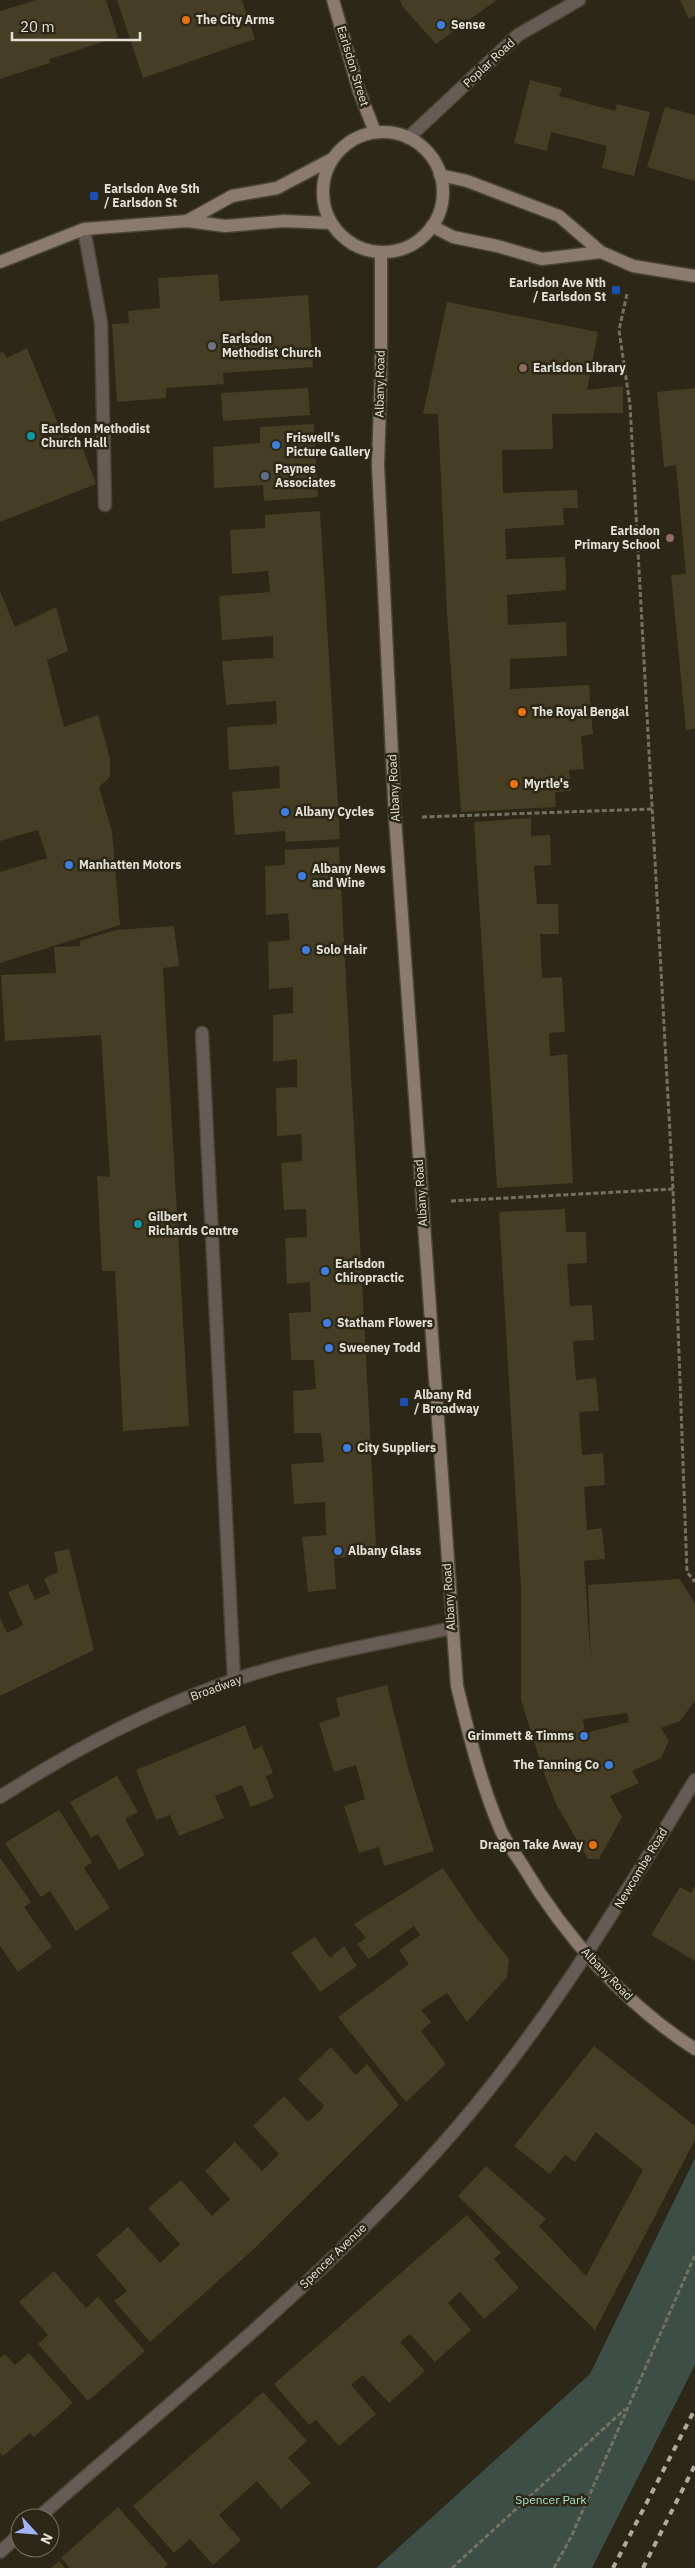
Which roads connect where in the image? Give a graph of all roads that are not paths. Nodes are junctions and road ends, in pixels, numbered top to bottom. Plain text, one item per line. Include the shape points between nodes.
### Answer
1 (333, 0) edge
2 (579, 0) edge
3 (375, 132) junction
4 (408, 138) junction
5 (332, 159) junction
6 (440, 175) junction
7 (187, 221) junction
8 (330, 222) junction
9 (432, 226) junction
10 (84, 229) junction
11 (381, 252) junction
12 (601, 252) junction
13 (0, 262) edge
14 (695, 276) edge
15 (105, 505) dead end
16 (202, 1033) dead end
17 (452, 1628) junction
18 (234, 1680) junction
19 (695, 1780) edge
20 (0, 1797) edge
21 (587, 1954) junction
22 (695, 2049) edge
23 (49, 2508) edge
24 (10, 2543) edge
25 (0, 2552) edge

1 - 3 street, Earlsdon Street via 359,91
2 - 4 street, Poplar Road via 518,36
3 - 4 street
3 - 5 street via 356,138
4 - 6 street via 431,156
5 - 7 street via 277,188 232,196
5 - 8 street via 324,202
6 - 9 street via 442,198
6 - 12 street via 467,181 558,216
7 - 8 street via 225,226 284,221
7 - 10 street
8 - 11 street via 355,246
9 - 11 street via 404,248
9 - 12 street via 453,238 542,259
10 - 13 street
10 - 15 street via 101,323
11 - 17 street, Albany Road via 378,465 396,818
12 - 14 street via 632,266
16 - 18 street
17 - 18 street, Broadway via 297,1662
17 - 21 street, Albany Road via 457,1686 475,1760 502,1832 538,1892
18 - 20 street, Broadway via 97,1739
19 - 21 street, Newcombe Road
21 - 22 street, Albany Road via 640,2007
21 - 23 street, Spencer Avenue via 567,1986 443,2144 387,2204 293,2294
24 - 25 street

